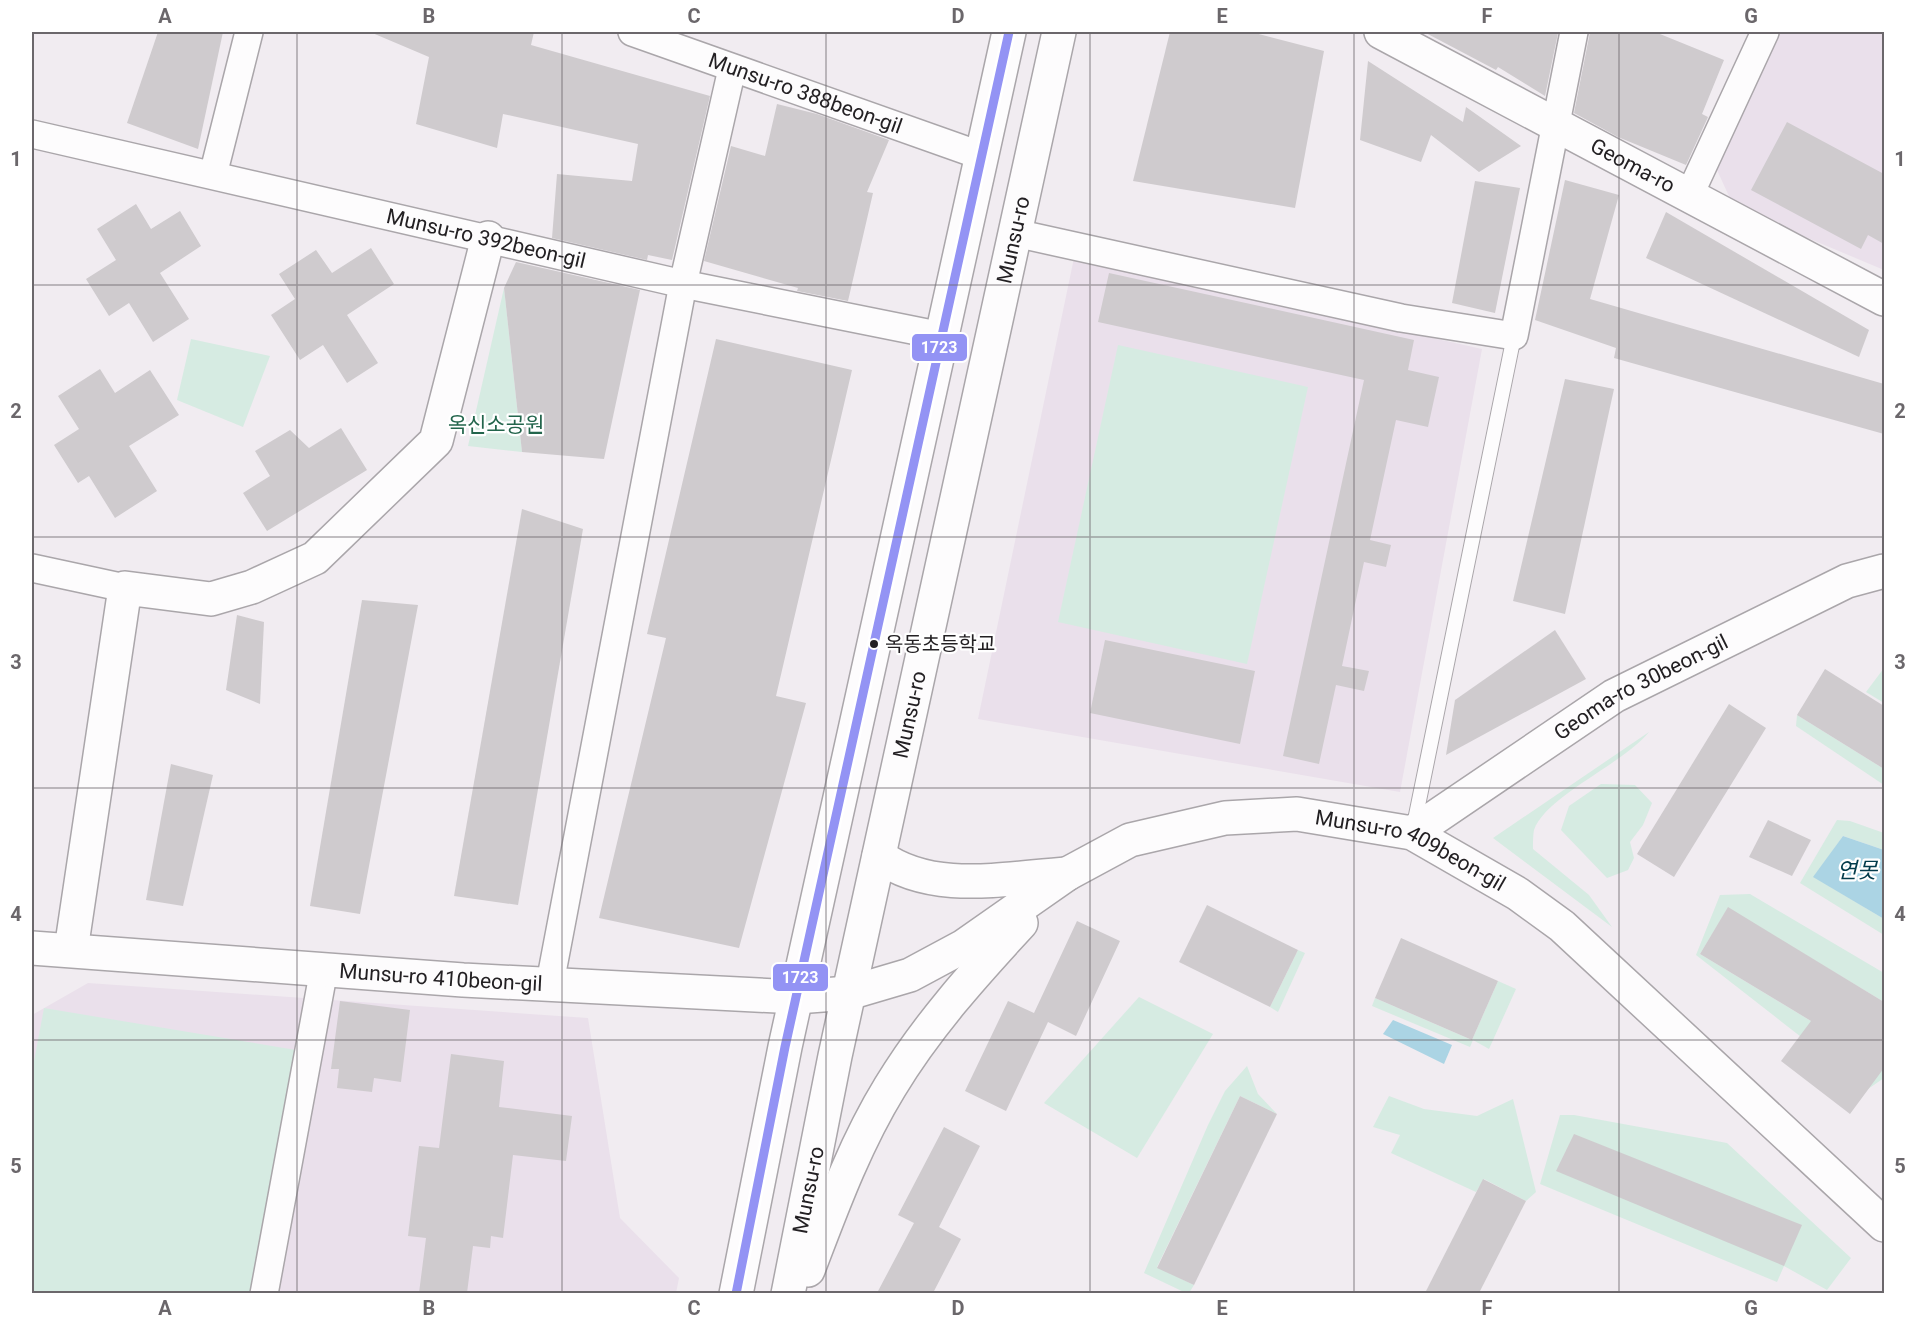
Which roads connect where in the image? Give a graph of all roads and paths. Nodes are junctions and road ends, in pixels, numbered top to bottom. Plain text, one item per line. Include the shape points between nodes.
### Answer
1 (249, 32) edge
2 (632, 32) edge
3 (1009, 32) edge
4 (1059, 32) edge
5 (1381, 32) edge
6 (1574, 32) edge
7 (1765, 32) edge
8 (732, 69) junction
9 (1557, 124) junction
10 (32, 134) edge
11 (982, 156) junction
12 (213, 175) junction
13 (1689, 196) junction
14 (1015, 233) junction
15 (488, 238) junction
16 (683, 284) junction
17 (1884, 299) edge
18 (942, 336) junction
19 (1514, 336) junction
20 (32, 568) edge
21 (1884, 571) edge
22 (125, 588) junction
23 (1412, 833) junction
24 (879, 856) junction
25 (1067, 874) junction
26 (33, 949) edge
27 (71, 950) junction
28 (324, 969) junction
29 (550, 984) junction
30 (849, 993) junction
31 (796, 997) junction
32 (1884, 1225) edge
33 (264, 1293) edge
34 (736, 1293) edge
35 (788, 1293) edge
36 (799, 1293) edge

1 - 12 street
2 - 8 street, Munsu-ro 388beon-gil
3 - 11 street
4 - 14 street, Munsu-ro
5 - 9 street, Geoma-ro
6 - 9 street
7 - 13 street
8 - 11 street, Munsu-ro 388beon-gil
8 - 16 street
9 - 13 street, Geoma-ro
9 - 19 street
10 - 12 street, Munsu-ro 392beon-gil
11 - 18 street
12 - 15 street, Munsu-ro 392beon-gil
13 - 17 street, Geoma-ro
14 - 19 street via 1401,318
14 - 24 street, Munsu-ro
15 - 16 street, Munsu-ro 392beon-gil
15 - 22 street via 436,441 331,543 315,558 294,568 252,587 211,599
16 - 18 street, Munsu-ro 392beon-gil
16 - 29 street
18 - 31 street
19 - 23 lane
20 - 22 street
21 - 23 street, Geoma-ro 30beon-gil via 1846,581 1614,696
22 - 27 street
23 - 25 street, Munsu-ro 409beon-gil via 1297,814 1225,818 1130,840
23 - 32 street, Munsu-ro 409beon-gil via 1518,894 1562,926
24 - 25 street via 903,871 955,881
24 - 30 street, Munsu-ro
25 - 30 street, Munsu-ro 409beon-gil via 964,946 910,975
25 - 36 street via 956,995 890,1087 860,1141
26 - 27 street, Munsu-ro 410beon-gil
27 - 28 street, Munsu-ro 410beon-gil
28 - 29 street, Munsu-ro 410beon-gil
28 - 33 street
29 - 31 street, Munsu-ro 410beon-gil
30 - 31 street, Munsu-ro 410beon-gil
30 - 35 street, Munsu-ro
31 - 34 street

